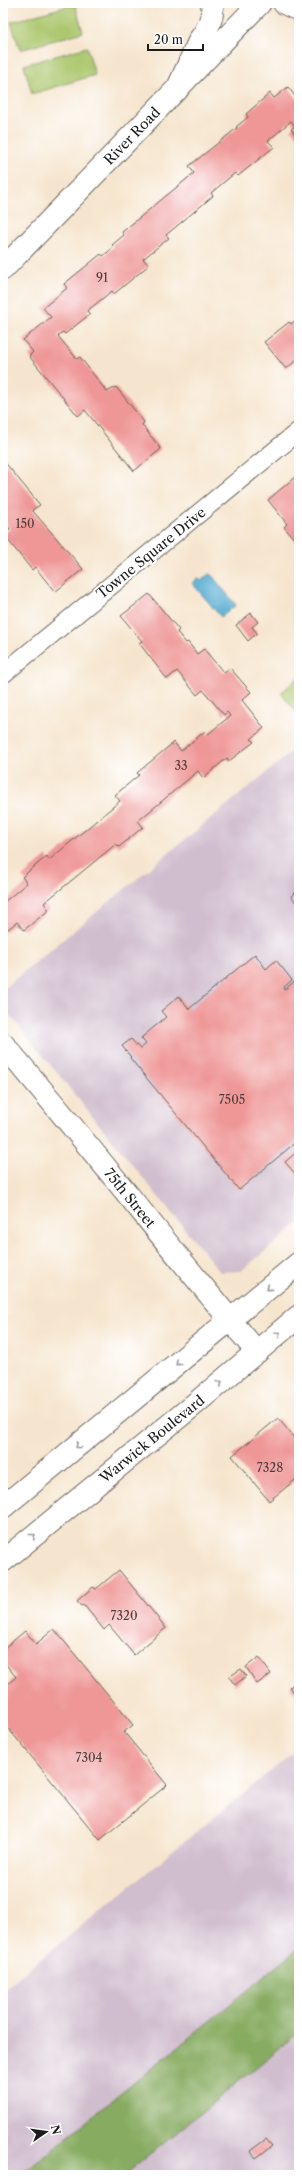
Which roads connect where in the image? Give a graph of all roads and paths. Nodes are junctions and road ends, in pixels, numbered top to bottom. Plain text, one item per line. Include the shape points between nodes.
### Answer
1 (212, 3) edge
2 (260, 3) edge
3 (284, 3) edge
4 (299, 10) edge
5 (177, 90) junction
6 (3, 269) edge
7 (299, 431) edge
8 (3, 674) edge
9 (3, 1044) edge
10 (299, 1263) edge
11 (299, 1316) edge
12 (230, 1320) junction
13 (257, 1352) junction
14 (3, 1507) edge
15 (3, 1561) edge

1 - 5 main road via 210,20
2 - 5 main road, River Road
3 - 4 main road
5 - 6 main road, River Road
7 - 8 street, Towne Square Drive
9 - 12 main road, 75th Street
10 -> 12 main road
13 -> 11 main road, Warwick Boulevard
12 - 13 main road, 75th Street
12 -> 14 main road
15 -> 13 main road, Warwick Boulevard

